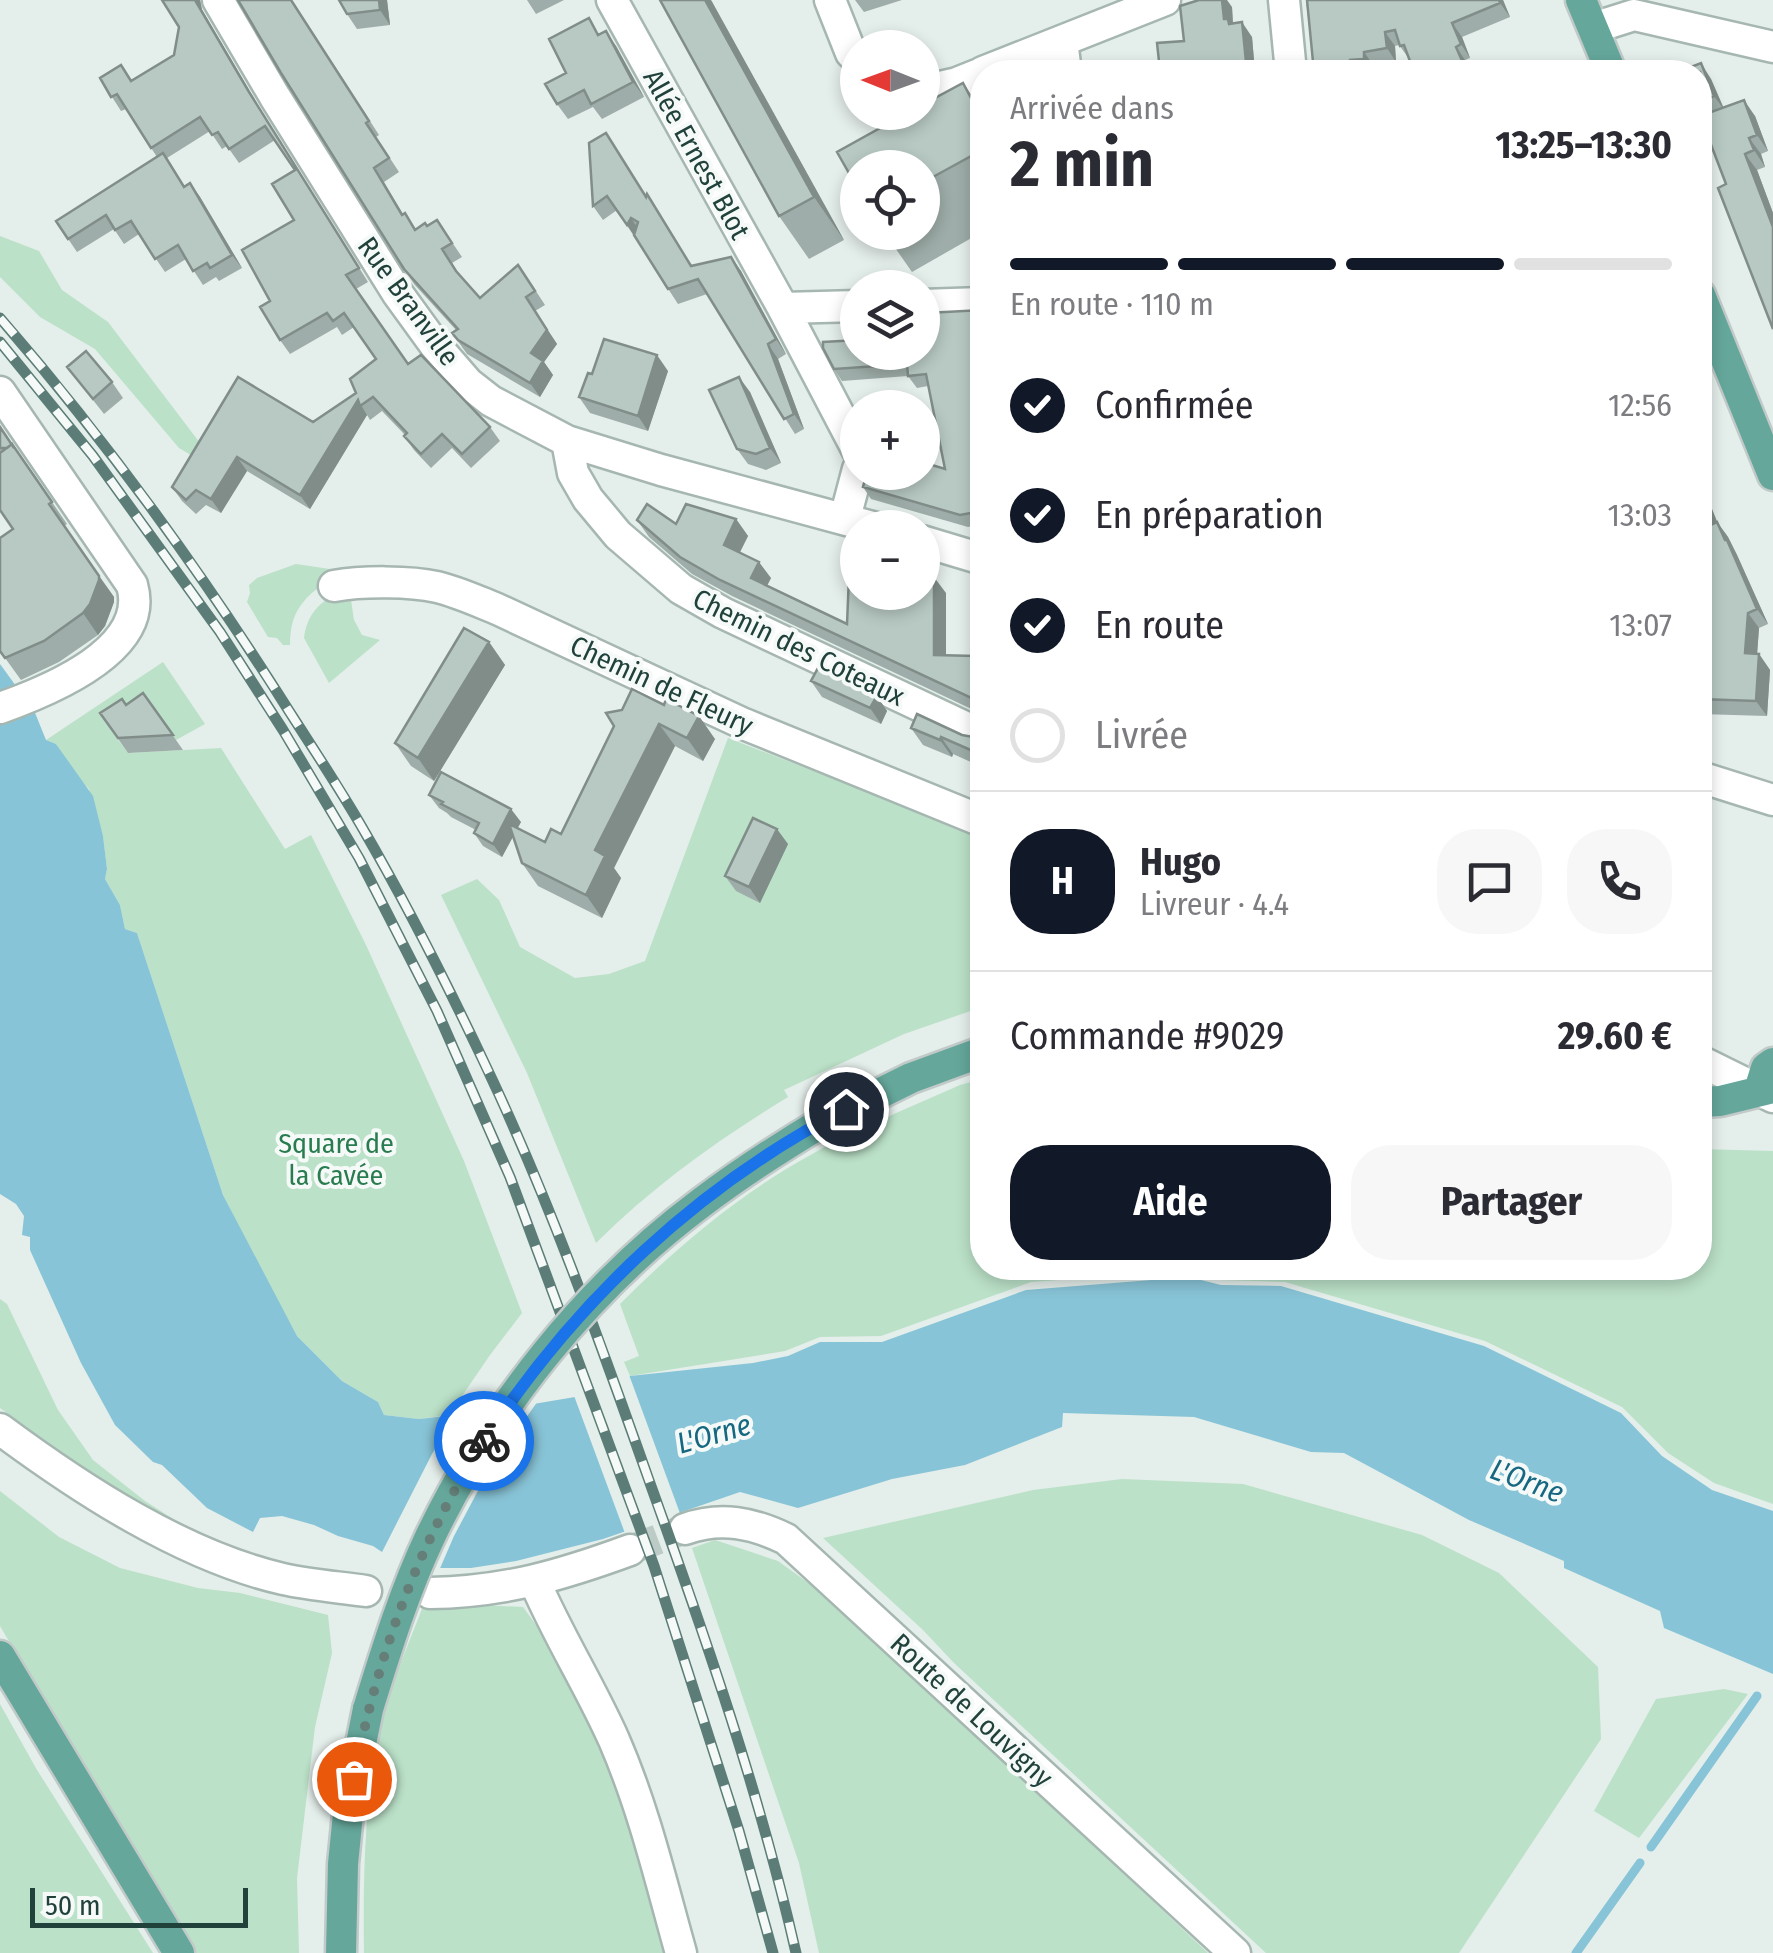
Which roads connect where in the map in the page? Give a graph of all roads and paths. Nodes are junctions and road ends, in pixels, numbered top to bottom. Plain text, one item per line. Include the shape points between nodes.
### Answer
1 (218, 0) edge
2 (612, 0) edge
3 (830, 0) edge
4 (1166, 0) edge
5 (1284, 0) edge
6 (1587, 14) edge
7 (842, 30) edge
8 (1062, 40) junction
9 (1773, 47) edge
10 (1014, 60) edge
11 (1064, 60) edge
12 (1290, 60) edge
13 (1606, 60) edge
14 (970, 78) edge
15 (940, 87) edge
16 (970, 303) edge
17 (940, 304) edge
18 (840, 306) edge
19 (784, 308) junction
20 (1712, 325) edge
21 (0, 392) edge
22 (840, 417) edge
23 (567, 442) junction
24 (1773, 475) edge
25 (840, 517) edge
26 (940, 546) edge
27 (970, 555) edge
28 (334, 586) dead end
29 (0, 708) edge
30 (970, 728) edge
31 (1712, 781) edge
32 (1773, 800) edge
33 (970, 816) edge
34 (970, 1056) edge
35 (1712, 1065) edge
36 (1769, 1084) edge
37 (1712, 1101) edge
38 (0, 1429) edge
39 (685, 1529) tunnel mouth
40 (630, 1550) tunnel mouth
41 (534, 1582) junction
42 (366, 1590) dead end
43 (430, 1593) dead end
44 (0, 1656) edge
45 (179, 1953) edge
46 (342, 1953) edge
47 (681, 1953) edge
48 (1234, 1953) edge

1 - 23 street, Rue Branville via 435,345 491,400
2 - 19 street, Allée Ernest Blot
3 - 7 street
4 - 8 street
5 - 12 street
6 - 9 street via 1634,14
6 - 13 main road
8 - 10 street
8 - 11 street
14 - 15 street
16 - 17 street
18 - 19 street
19 - 22 street, Allée Ernest Blot
20 - 24 main road
21 - 29 street via 136,599 127,631 92,664
23 - 25 street, Rue Branville
23 - 30 street, Chemin des Coteaux via 573,473 588,499 618,535 681,589
26 - 27 street
28 - 33 street, Chemin de Fleury via 411,584 458,593 744,724
31 - 32 street
34 - 46 main road, bridge via 828,1119 754,1164 624,1270 546,1354 474,1457 397,1617 368,1708 349,1804
35 - 36 street
36 - 37 main road
38 - 42 street via 63,1476 237,1566
39 - 48 street, Route de Louvigny via 732,1521 786,1539
40 - 41 street
41 - 43 street
41 - 47 street via 639,1804
44 - 45 main road

